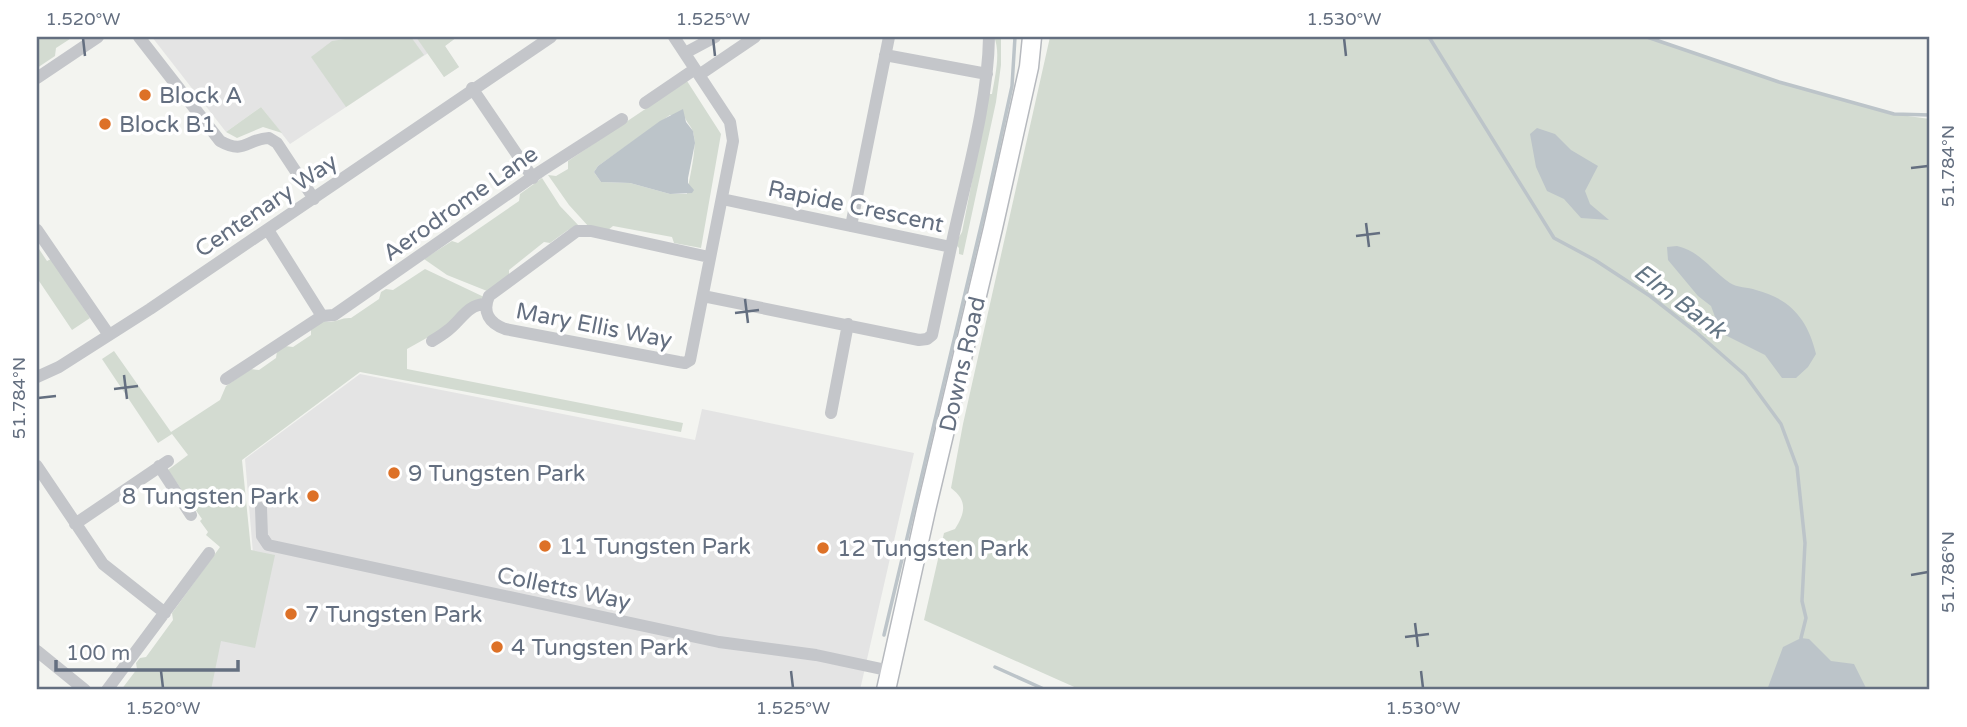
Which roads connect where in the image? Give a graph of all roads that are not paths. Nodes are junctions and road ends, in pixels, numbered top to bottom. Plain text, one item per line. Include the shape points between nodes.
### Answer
1 (98, 37) edge
2 (139, 37) edge
3 (551, 37) edge
4 (674, 37) edge
5 (715, 37) edge
6 (755, 37) edge
7 (889, 37) edge
8 (989, 37) edge
9 (1032, 37) edge
10 (685, 53) junction
11 (885, 55) junction
12 (697, 72) junction
13 (987, 74) junction
14 (37, 78) edge
15 (472, 88) junction
16 (646, 103) dead end
17 (622, 119) dead end
18 (533, 178) junction
19 (314, 199) junction
20 (722, 200) junction
21 (851, 226) junction
22 (37, 230) edge
23 (268, 230) junction
24 (951, 247) junction
25 (709, 257) junction
26 (702, 296) junction
27 (486, 304) junction
28 (322, 316) junction
29 (848, 324) junction
30 (109, 335) junction
31 (432, 341) dead end
32 (37, 377) edge
33 (226, 379) dead end
34 (831, 413) dead end
35 (37, 466) edge
36 (261, 508) dead end
37 (191, 515) dead end
38 (75, 524) junction
39 (209, 553) dead end
40 (165, 613) junction
41 (37, 651) edge
42 (891, 671) junction
43 (85, 690) edge
44 (107, 690) edge
45 (886, 690) edge

1 - 14 street
2 - 19 street via 220,141 239,148 269,138
3 - 15 street, Centenary Way
4 - 10 street, Mary Ellis Way
5 - 10 street
6 - 12 street
7 - 11 street
8 - 13 street
9 - 42 street, Downs Road
10 - 12 street, Mary Ellis Way
11 - 13 street
11 - 21 street
12 - 16 street
12 - 20 street, Mary Ellis Way via 733,132
13 - 24 street
15 - 18 street
15 - 19 street, Centenary Way
17 - 18 street, Aerodrome Lane
18 - 28 street, Aerodrome Lane via 334,315
19 - 23 street, Centenary Way
20 - 21 street, Rapide Crescent
20 - 25 street, Mary Ellis Way
21 - 24 street, Rapide Crescent
22 - 30 street
23 - 28 street
23 - 30 street, Centenary Way
24 - 29 street, Rapide Crescent via 928,339
25 - 26 street, Mary Ellis Way
25 - 27 street, Mary Ellis Way via 577,231 489,296
26 - 27 street, Mary Ellis Way via 692,354 685,363 505,329 488,318
26 - 29 street, Rapide Crescent
27 - 31 street via 464,313
28 - 33 street, Aerodrome Lane
29 - 34 street
30 - 32 street, Centenary Way
35 - 38 street
36 - 42 street, Colletts Way via 262,536 268,545 707,640
37 - 38 street via 164,464
38 - 40 street via 107,569
39 - 40 street
40 - 44 street
41 - 43 street
42 - 45 street, Downs Road

